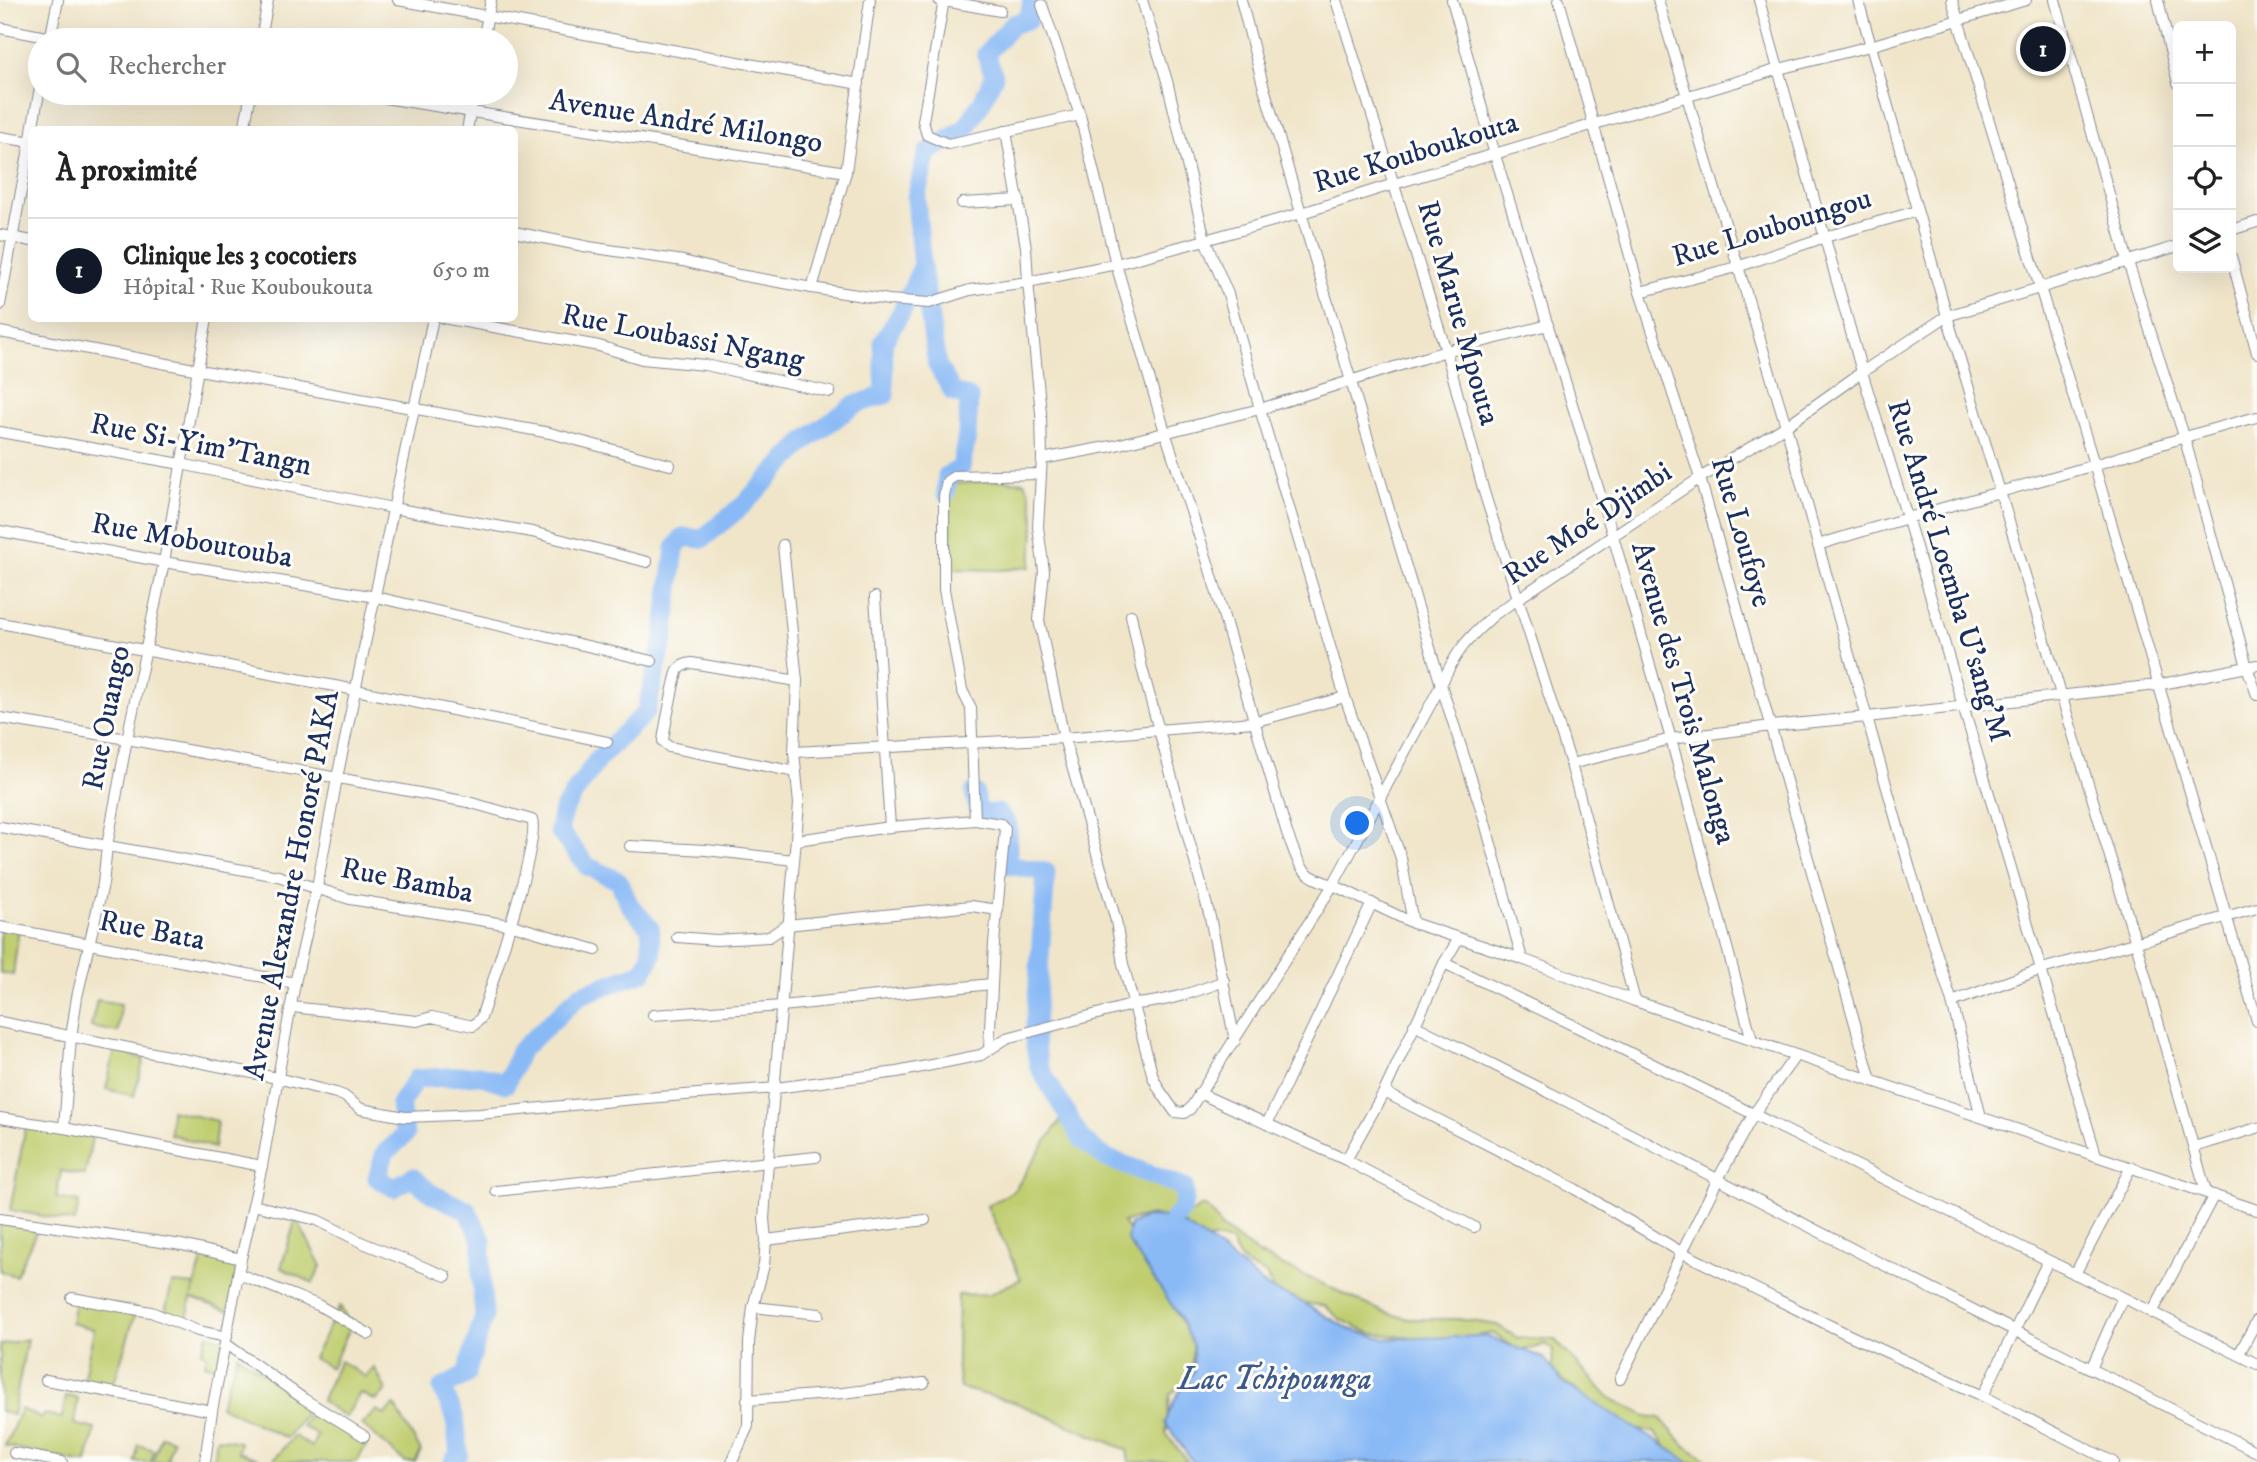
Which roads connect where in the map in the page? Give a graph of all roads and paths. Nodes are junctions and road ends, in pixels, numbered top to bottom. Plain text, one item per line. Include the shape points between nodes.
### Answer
1 (58, 0) edge
2 (268, 0) edge
3 (398, 0) edge
4 (491, 0) edge
5 (870, 0) edge
6 (942, 0) edge
7 (1142, 0) edge
8 (1241, 0) edge
9 (1336, 0) edge
10 (1452, 0) edge
11 (1559, 0) edge
12 (1658, 0) edge
13 (1759, 0) edge
14 (1858, 0) edge
15 (1952, 0) edge
16 (2026, 0) edge
17 (2055, 0) edge
18 (2158, 0) edge
19 (1042, 5) dead end
20 (1000, 11) dead end
21 (487, 17) junction
22 (1959, 21) junction
23 (52, 28) edge
24 (263, 28) edge
25 (485, 28) edge
26 (0, 29) edge
27 (28, 35) edge
28 (1870, 46) junction
29 (2173, 62) edge
30 (1779, 69) junction
31 (859, 83) junction
32 (1687, 97) junction
33 (37, 105) edge
34 (249, 105) edge
35 (428, 105) edge
36 (472, 105) edge
37 (471, 112) junction
38 (1080, 115) junction
39 (1592, 125) junction
40 (33, 126) edge
41 (245, 126) edge
42 (468, 126) edge
43 (1006, 131) junction
44 (0, 137) edge
45 (28, 137) edge
46 (28, 153) edge
47 (1494, 155) junction
48 (846, 172) junction
49 (1394, 184) junction
50 (1019, 200) junction
51 (962, 203) dead end
52 (1917, 211) junction
53 (1302, 214) junction
54 (2257, 222) edge
55 (2236, 228) edge
56 (518, 233) edge
57 (0, 235) edge
58 (12, 237) junction
59 (1825, 237) junction
60 (28, 240) edge
61 (1205, 240) junction
62 (2173, 248) edge
63 (2128, 261) junction
64 (1116, 264) junction
65 (1737, 267) junction
66 (2236, 273) edge
67 (1028, 282) junction
68 (812, 288) junction
69 (2039, 289) junction
70 (1640, 292) junction
71 (0, 305) edge
72 (1947, 316) junction
73 (206, 322) edge
74 (432, 322) edge
75 (465, 322) edge
76 (1548, 325) junction
77 (0, 332) edge
78 (1446, 351) junction
79 (2257, 353) edge
80 (199, 370) junction
81 (1862, 372) junction
82 (1352, 380) junction
83 (830, 392) dead end
84 (1260, 409) junction
85 (415, 410) junction
86 (2257, 416) edge
87 (1786, 426) junction
88 (0, 432) edge
89 (1165, 432) junction
90 (2184, 436) junction
91 (1042, 459) junction
92 (181, 464) junction
93 (2094, 464) junction
94 (670, 465) dead end
95 (1041, 474) junction
96 (1700, 478) junction
97 (2000, 490) junction
98 (393, 508) junction
99 (1907, 517) junction
100 (0, 531) edge
101 (1613, 536) junction
102 (783, 545) dead end
103 (1818, 545) junction
104 (164, 562) junction
105 (647, 562) dead end
106 (376, 597) junction
107 (875, 597) dead end
108 (1518, 601) junction
109 (1131, 615) dead end
110 (0, 623) edge
111 (145, 650) junction
112 (652, 661) dead end
113 (2252, 666) edge
114 (797, 681) junction
115 (1441, 685) junction
116 (2157, 685) junction
117 (356, 690) junction
118 (2257, 695) edge
119 (2061, 696) junction
120 (1345, 697) junction
121 (1964, 706) junction
122 (1867, 717) junction
123 (0, 718) edge
124 (1253, 722) junction
125 (1770, 726) junction
126 (1159, 731) junction
127 (1064, 738) junction
128 (127, 739) junction
129 (1671, 739) junction
130 (607, 741) dead end
131 (973, 743) junction
132 (884, 747) junction
133 (794, 752) junction
134 (1571, 764) junction
135 (796, 772) junction
136 (337, 778) junction
137 (1380, 799) junction
138 (975, 820) junction
139 (0, 827) edge
140 (890, 827) junction
141 (797, 840) junction
142 (107, 846) junction
143 (629, 846) dead end
144 (794, 860) junction
145 (1333, 886) junction
146 (317, 887) junction
147 (1373, 902) junction
148 (2257, 908) edge
149 (998, 910) junction
150 (2227, 917) junction
151 (1413, 923) junction
152 (511, 925) junction
153 (787, 925) junction
154 (0, 927) edge
155 (677, 937) dead end
156 (1459, 939) junction
157 (2136, 943) junction
158 (89, 944) junction
159 (596, 950) dead end
160 (1522, 959) junction
161 (1444, 963) junction
162 (2042, 969) junction
163 (1224, 981) junction
164 (295, 983) junction
165 (991, 984) junction
166 (1635, 1001) junction
167 (1952, 1002) junction
168 (1135, 1004) junction
169 (782, 1006) junction
170 (292, 1007) junction
171 (653, 1015) dead end
172 (2257, 1021) edge
173 (0, 1022) edge
174 (1414, 1025) junction
175 (71, 1037) junction
176 (1752, 1040) junction
177 (1235, 1041) junction
178 (989, 1050) junction
179 (1797, 1055) junction
180 (277, 1078) junction
181 (1871, 1080) junction
182 (776, 1088) junction
183 (1384, 1092) junction
184 (1199, 1093) junction
185 (1753, 1115) junction
186 (0, 1118) edge
187 (1981, 1118) junction
188 (1267, 1124) junction
189 (64, 1128) junction
190 (2257, 1128) edge
191 (2194, 1147) junction
192 (2096, 1155) junction
193 (816, 1157) dead end
194 (1346, 1160) junction
195 (768, 1161) junction
196 (262, 1166) junction
197 (2132, 1167) junction
198 (1718, 1179) junction
199 (496, 1191) dead end
200 (2210, 1194) junction
201 (253, 1205) junction
202 (2257, 1210) edge
203 (0, 1219) edge
204 (925, 1220) dead end
205 (1474, 1227) dead end
206 (766, 1240) junction
207 (1681, 1252) junction
208 (241, 1259) junction
209 (2048, 1261) junction
210 (239, 1274) junction
211 (2076, 1274) junction
212 (446, 1276) dead end
213 (72, 1298) dead end
214 (2122, 1299) junction
215 (753, 1307) junction
216 (2152, 1313) junction
217 (819, 1314) dead end
218 (2257, 1320) edge
219 (2016, 1331) junction
220 (369, 1334) dead end
221 (227, 1341) junction
222 (2239, 1354) junction
223 (2257, 1364) edge
224 (2091, 1369) junction
225 (1620, 1379) dead end
226 (46, 1380) dead end
227 (924, 1383) dead end
228 (1983, 1396) junction
229 (747, 1400) junction
230 (212, 1411) junction
231 (364, 1436) dead end
232 (2257, 1452) edge
233 (14, 1453) dead end
234 (62, 1462) edge
235 (205, 1462) edge
236 (732, 1462) edge
237 (2113, 1462) edge

1 - 23 street
2 - 24 street
3 - 21 street
4 - 21 street
5 - 31 street
6 - 20 street
6 - 43 street via 923,121 927,135 948,144
7 - 61 street via 1167,81
8 - 53 street
9 - 49 street, Rue Marue Mpouta
10 - 47 street, Avenue des Trois Malonga
11 - 39 street, Rue Loufoye
12 - 32 street
13 - 30 street, Rue André Loemba U'sang'M
14 - 28 street
15 - 22 street
16 - 22 street, Rue Kouboukouta
17 - 63 street
18 - 29 street
19 - 38 street
21 - 25 street
21 - 31 street
22 - 28 street, Rue Kouboukouta
22 - 69 street
26 - 27 street
28 - 30 street, Rue Kouboukouta
28 - 52 street
30 - 32 street, Rue Kouboukouta
30 - 59 street, Rue André Loemba U'sang'M
31 - 48 street
32 - 39 street, Rue Kouboukouta
32 - 65 street
33 - 40 street
34 - 41 street
35 - 37 street, Avenue André Milongo
36 - 37 street
37 - 42 street
37 - 48 street, Avenue André Milongo
38 - 43 street
38 - 64 street
39 - 47 street, Rue Kouboukouta
39 - 70 street, Rue Loufoye
43 - 50 street
44 - 45 street
46 - 58 street
47 - 49 street, Rue Kouboukouta
47 - 76 street, Avenue des Trois Malonga
48 - 68 street
49 - 53 street, Rue Kouboukouta
49 - 78 street, Rue Marue Mpouta
50 - 51 street
50 - 67 street
52 - 59 street, Rue Louboungou
52 - 72 street
53 - 61 street, Rue Kouboukouta
53 - 82 street
54 - 55 street
56 - 68 street, Rue Kouboukouta
57 - 58 street
58 - 60 street
58 - 71 street
59 - 65 street, Rue Louboungou
59 - 81 street, Rue André Loemba U'sang'M
61 - 64 street, Rue Kouboukouta
61 - 84 street via 1228,294
62 - 63 street, Rue Moé Djimbi
63 - 69 street, Rue Moé Djimbi
63 - 90 street
64 - 67 street, Rue Kouboukouta
64 - 89 street
65 - 70 street, Rue Louboungou
65 - 87 street
66 - 79 street
67 - 68 street, Rue Kouboukouta via 970,290 929,303
67 - 91 street
69 - 72 street, Rue Moé Djimbi
69 - 93 street
70 - 96 street, Rue Loufoye
72 - 81 street, Rue Moé Djimbi
72 - 97 street
73 - 80 street, Rue Ouango
74 - 85 street, Avenue Alexandre Honoré PAKA
75 - 83 street, Rue Loubassi Ngang
76 - 78 street
76 - 101 street, Avenue des Trois Malonga
77 - 80 street
78 - 82 street
78 - 108 street, Rue Marue Mpouta
80 - 85 street
80 - 92 street, Rue Ouango
81 - 87 street, Rue Moé Djimbi
81 - 99 street, Rue André Loemba U'sang'M
82 - 84 street
82 - 115 street
84 - 89 street
84 - 120 street
85 - 94 street via 550,433
85 - 98 street, Avenue Alexandre Honoré PAKA
86 - 90 street
87 - 96 street, Rue Moé Djimbi
87 - 103 street
88 - 92 street, Rue Si-Yim'Tangn
89 - 91 street
89 - 124 street
90 - 93 street
90 - 113 street
91 - 95 street
92 - 98 street, Rue Si-Yim'Tangn
92 - 104 street, Rue Ouango
93 - 97 street
93 - 116 street
95 - 127 street via 1038,527 1044,571 1039,620
95 - 131 street via 955,476 945,485 944,589 962,690 971,708
96 - 101 street, Rue Moé Djimbi
96 - 125 street, Rue Loufoye
97 - 99 street
97 - 119 street
98 - 105 street, Rue Si-Yim'Tangn via 531,532
98 - 106 street, Avenue Alexandre Honoré PAKA
99 - 103 street
99 - 121 street, Rue André Loemba U'sang'M
100 - 104 street, Rue Moboutouba
101 - 108 street, Rue Moé Djimbi
101 - 129 street, Avenue des Trois Malonga
102 - 114 street
103 - 122 street
104 - 106 street, Rue Moboutouba
104 - 111 street, Rue Ouango
106 - 112 street, Rue Moboutouba
106 - 117 street, Avenue Alexandre Honoré PAKA
107 - 132 street
108 - 115 street, Rue Moé Djimbi via 1471,636 1453,658
108 - 134 street, Rue Marue Mpouta
109 - 126 street
110 - 111 street
111 - 117 street
111 - 128 street, Rue Ouango
113 - 116 street
113 - 118 street
114 - 133 street
114 - 135 street via 685,664 675,679 663,734 669,747
115 - 137 street, Rue Moé Djimbi
115 - 160 street via 1483,814
116 - 119 street
116 - 150 street
117 - 130 street
117 - 136 street, Avenue Alexandre Honoré PAKA
119 - 121 street
119 - 157 street
120 - 124 street
120 - 137 street
121 - 122 street
121 - 162 street, Rue André Loemba U'sang'M
122 - 125 street
122 - 167 street
123 - 128 street
124 - 126 street
124 - 145 street via 1302,870
125 - 129 street
125 - 181 street, Rue Loufoye
126 - 127 street
126 - 163 street
127 - 131 street
127 - 168 street
128 - 136 street
128 - 142 street, Rue Ouango
129 - 134 street
129 - 176 street, Avenue des Trois Malonga
131 - 132 street
131 - 138 street
132 - 133 street
132 - 140 street
133 - 135 street
134 - 166 street, Rue Marue Mpouta
135 - 141 street
136 - 146 street, Avenue Alexandre Honoré PAKA
136 - 152 street via 468,802 532,820 535,828
137 - 145 street, Rue Moé Djimbi
137 - 151 street via 1401,858
138 - 140 street
138 - 149 street via 1001,824 1005,829
139 - 142 street, Rue Bamba
140 - 141 street
141 - 144 street
142 - 146 street, Rue Bamba
142 - 158 street, Rue Ouango
143 - 144 street
144 - 153 street
145 - 147 street
145 - 177 street, Rue Moé Djimbi
146 - 152 street, Rue Bamba via 350,899
146 - 164 street, Avenue Alexandre Honoré PAKA
147 - 151 street
147 - 188 street
148 - 150 street
149 - 153 street via 971,906
149 - 165 street
150 - 157 street
150 - 172 street
151 - 156 street
152 - 159 street, Rue Bamba
152 - 170 street via 475,1025 432,1017 417,1021
153 - 155 street via 769,937
153 - 169 street
154 - 158 street, Rue Bata
156 - 160 street
156 - 161 street
157 - 162 street
157 - 191 street
158 - 164 street, Rue Bata
158 - 175 street, Rue Ouango
160 - 166 street
161 - 174 street
161 - 185 street
162 - 167 street
162 - 192 street, Rue André Loemba U'sang'M
163 - 168 street via 1187,995
163 - 177 street
164 - 170 street, Avenue Alexandre Honoré PAKA
165 - 169 street
165 - 178 street
166 - 176 street
167 - 187 street
168 - 178 street via 1007,1038
168 - 184 street, Rue Moé Djimbi via 1153,1077 1169,1105 1184,1113
169 - 171 street
169 - 182 street
170 - 180 street, Avenue Alexandre Honoré PAKA
173 - 175 street
174 - 183 street
174 - 198 street
175 - 180 street
175 - 189 street, Rue Ouango
176 - 179 street
177 - 184 street, Rue Moé Djimbi
178 - 182 street via 897,1072
179 - 181 street
179 - 185 street
180 - 182 street via 336,1093 361,1109 405,1117
180 - 196 street, Avenue Alexandre Honoré PAKA
181 - 187 street
182 - 195 street
183 - 194 street
183 - 207 street via 1575,1189
184 - 188 street
185 - 198 street
185 - 209 street
186 - 189 street
187 - 192 street
188 - 194 street
189 - 196 street
190 - 191 street
191 - 200 street
192 - 197 street
193 - 195 street
194 - 205 street
195 - 199 street
195 - 206 street
196 - 201 street, Avenue Alexandre Honoré PAKA
197 - 200 street
197 - 211 street
198 - 207 street
198 - 219 street
200 - 202 street
200 - 216 street
201 - 208 street, Avenue Alexandre Honoré PAKA
201 - 212 street via 317,1220
203 - 208 street via 182,1245
204 - 206 street
206 - 215 street
207 - 225 street
207 - 228 street
208 - 210 street, Avenue Alexandre Honoré PAKA
209 - 211 street
209 - 219 street
210 - 220 street via 318,1304
210 - 221 street, Avenue Alexandre Honoré PAKA
211 - 214 street
213 - 221 street via 151,1312
214 - 216 street
214 - 224 street
215 - 217 street
215 - 229 street
216 - 222 street
218 - 222 street
219 - 224 street
219 - 228 street
221 - 230 street, Avenue Alexandre Honoré PAKA
221 - 231 street via 304,1399
222 - 223 street
224 - 232 street
226 - 230 street
227 - 229 street
228 - 237 street
229 - 236 street via 748,1426
230 - 235 street, Avenue Alexandre Honoré PAKA
233 - 234 street

